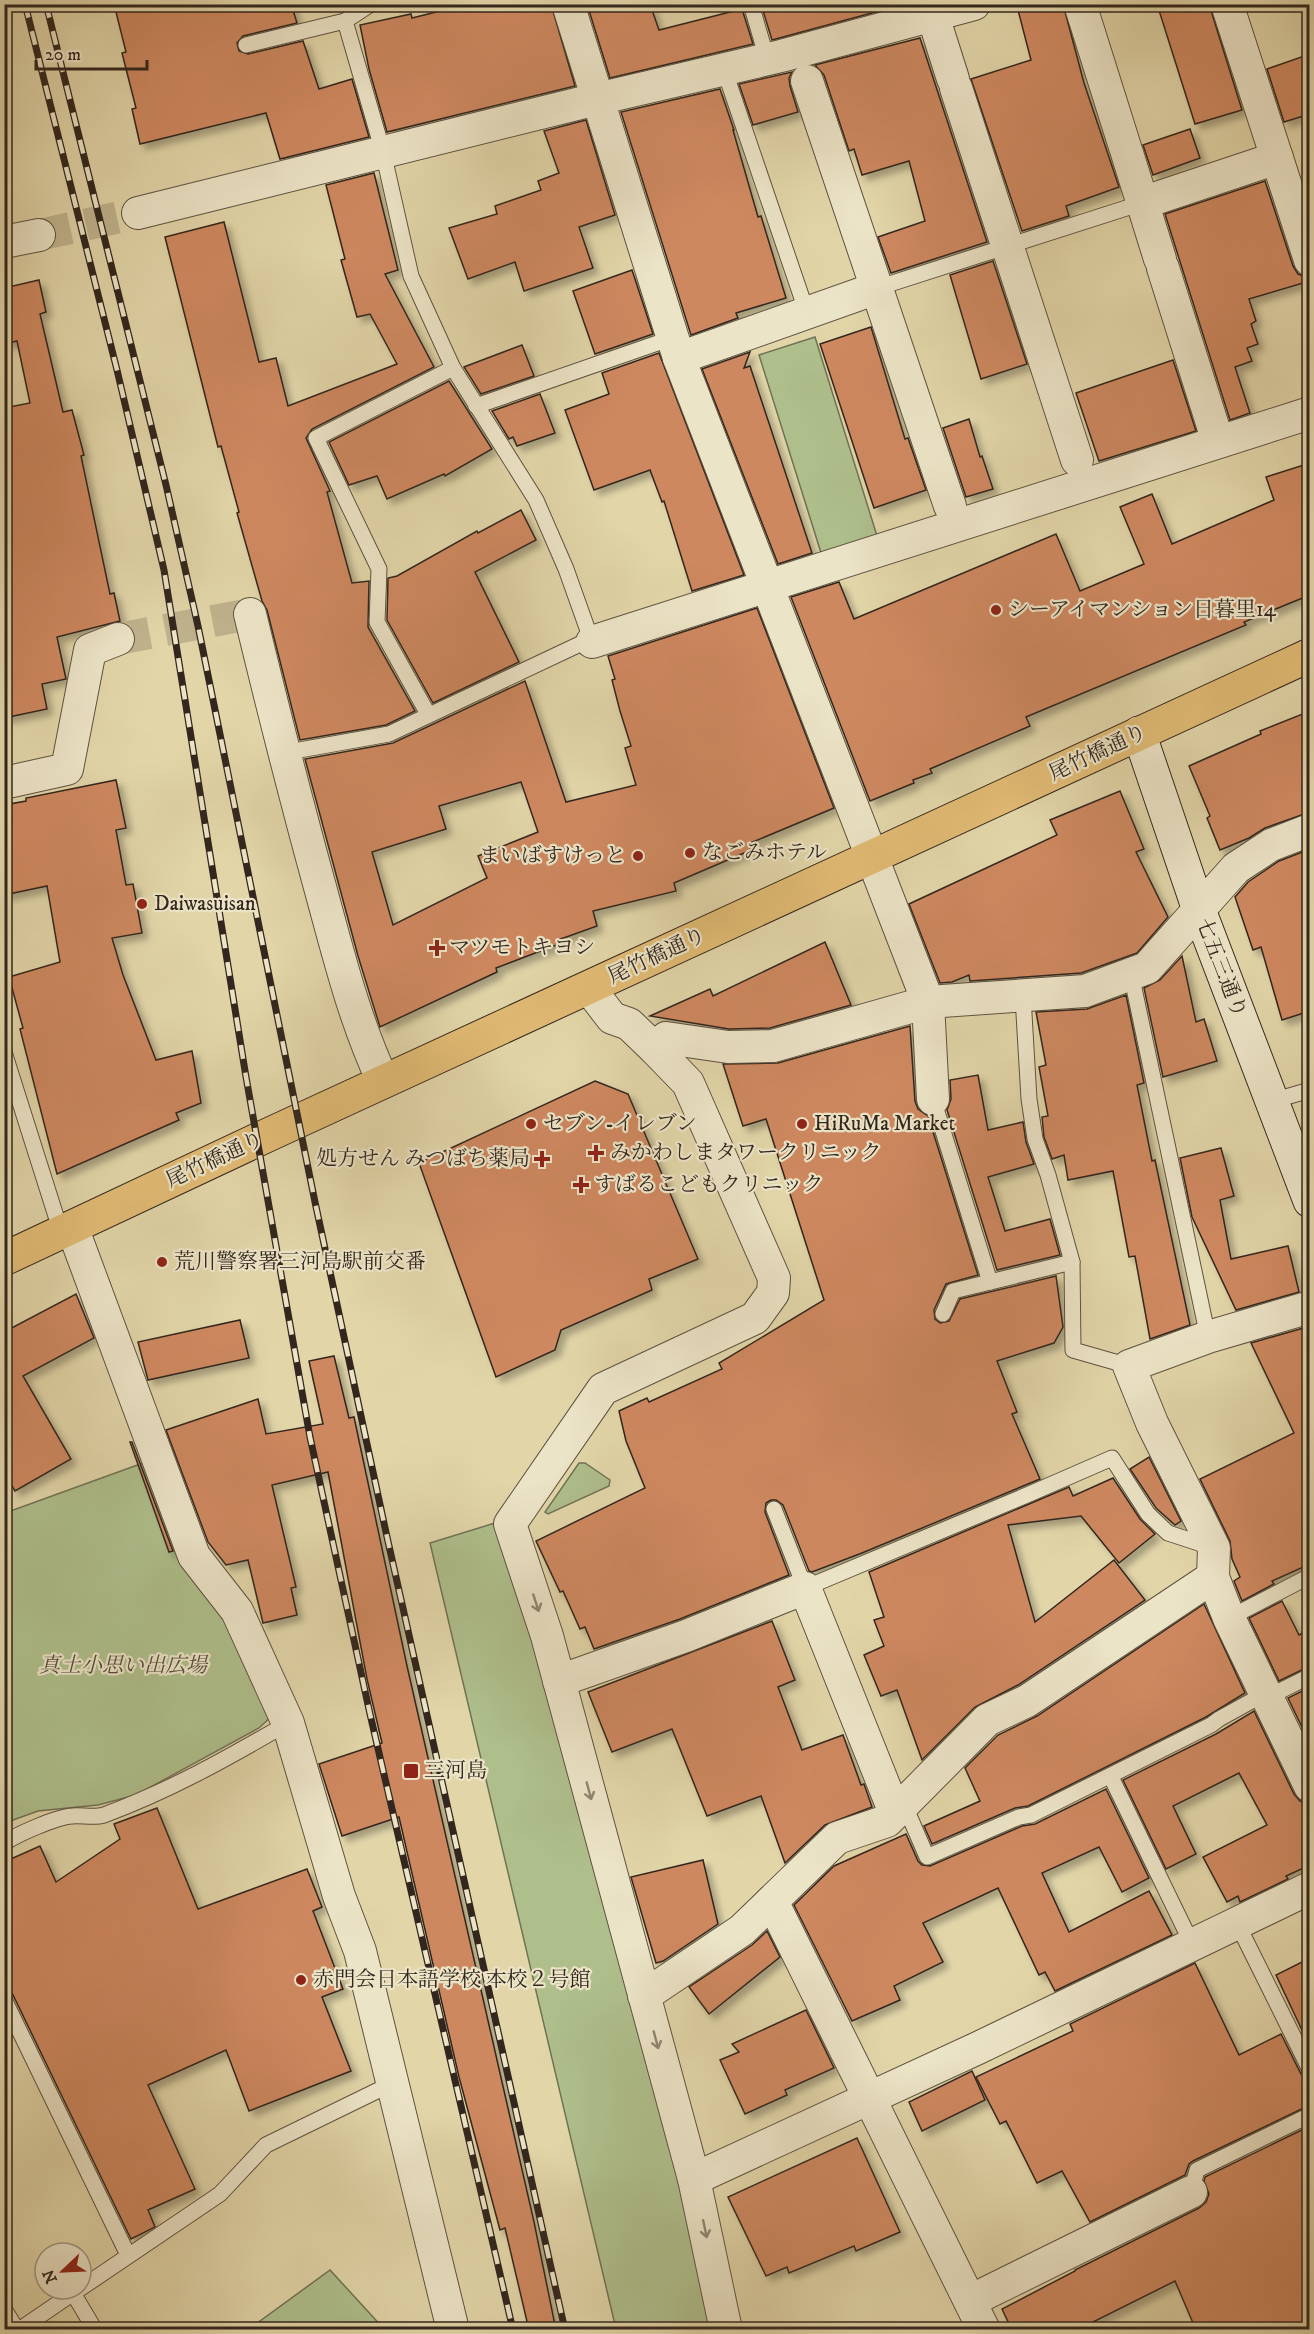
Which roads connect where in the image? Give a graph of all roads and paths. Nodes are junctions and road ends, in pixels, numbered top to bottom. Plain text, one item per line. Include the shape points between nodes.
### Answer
1 (371, 4) edge
2 (568, 4) edge
3 (752, 4) edge
4 (974, 4) edge
5 (1080, 4) edge
6 (1227, 4) edge
7 (933, 15) junction
8 (345, 21) junction
9 (246, 45) dead end
10 (767, 59) junction
11 (802, 67) junction
12 (724, 69) junction
13 (597, 99) junction
14 (382, 152) junction
15 (1277, 158) junction
16 (1142, 203) junction
17 (138, 213) tunnel mouth
18 (39, 235) tunnel mouth
19 (4, 242) edge
20 (1007, 246) junction
21 (1310, 260) edge
22 (877, 288) junction
23 (807, 313) junction
24 (676, 348) junction
25 (453, 368) junction
26 (476, 406) junction
27 (1310, 413) edge
28 (1218, 442) junction
29 (1081, 471) junction
30 (953, 515) junction
31 (768, 587) junction
32 (250, 614) dead end
33 (118, 639) tunnel mouth
34 (592, 642) junction
35 (1310, 655) edge
36 (428, 714) junction
37 (1139, 733) junction
38 (283, 753) junction
39 (4, 783) edge
40 (1310, 830) edge
41 (871, 858) junction
42 (1199, 910) junction
43 (1131, 974) junction
44 (589, 987) junction
45 (1023, 997) junction
46 (928, 1002) junction
47 (655, 1049) junction
48 (4, 1052) edge
49 (383, 1081) junction
50 (1310, 1090) edge
51 (933, 1099) joint
52 (1272, 1101) junction
53 (1310, 1201) edge
54 (67, 1230) junction
55 (4, 1259) edge
56 (1072, 1262) junction
57 (990, 1282) junction
58 (1310, 1308) edge
59 (943, 1314) dead end
60 (1208, 1337) junction
61 (1128, 1366) junction
62 (774, 1509) dead end
63 (1213, 1562) junction
64 (1310, 1576) edge
65 (805, 1588) junction
66 (1229, 1618) junction
67 (1310, 1676) edge
68 (560, 1682) junction
69 (1265, 1696) junction
70 (288, 1723) junction
71 (1111, 1777) junction
72 (1310, 1786) edge
73 (900, 1808) junction
74 (4, 1843) edge
75 (1310, 1888) edge
76 (772, 1901) junction
77 (1238, 1923) junction
78 (1192, 1944) junction
79 (644, 1996) junction
80 (4, 1998) edge
81 (1310, 2070) edge
82 (392, 2084) junction
83 (870, 2097) junction
84 (1310, 2115) edge
85 (694, 2179) junction
86 (1191, 2192) joint
87 (128, 2255) junction
88 (93, 2280) edge
89 (62, 2301) edge
90 (82, 2301) edge
91 (970, 2301) junction
92 (4, 2309) edge
93 (18, 2330) edge
94 (94, 2330) edge
95 (453, 2330) edge
96 (726, 2330) edge
97 (984, 2330) edge

1 - 8 lane
2 - 13 street
3 - 10 lane
4 - 7 street
5 - 16 street
6 - 15 street
7 - 11 street
7 - 20 street
8 - 9 lane
8 - 14 lane
10 - 11 street
10 - 12 street
11 - 22 street
12 - 13 street
12 - 23 lane
13 - 14 street
13 - 24 street
14 - 17 street
14 - 25 lane via 411,276
15 - 16 street
15 - 21 street
16 - 20 lane
16 - 28 street
18 - 19 street
20 - 22 lane
20 - 29 street
22 - 23 street
22 - 30 street
23 - 24 street
24 - 26 lane
24 - 31 street
25 - 26 lane
25 - 36 lane via 316,438 379,569 377,622
26 - 34 lane via 536,500
27 - 28 street
28 - 29 street
29 - 30 street
30 - 31 street
31 - 34 street
31 - 41 street
32 - 38 street
33 - 39 street via 90,650 67,769
34 - 36 lane
35 - 37 main road, 尾竹橋通り
36 - 38 lane via 389,734
37 - 41 main road, 尾竹橋通り
37 - 42 street, 七五三通り
38 - 49 street via 358,1023
40 - 42 street via 1271,845 1236,868
41 - 44 main road, 尾竹橋通り
41 - 46 street
42 - 43 street via 1146,968
42 - 52 street, 七五三通り
43 - 45 street via 1085,991
43 - 60 lane
44 - 47 street via 612,1018 629,1024
44 - 49 main road, 尾竹橋通り
45 - 46 street
45 - 56 lane via 1035,1139
46 - 47 street via 773,1046 728,1047 666,1038
46 - 51 street
47 -> 68 street via 688,1083 774,1278 773,1293 755,1318 603,1389 510,1524
48 - 54 lane
49 - 54 main road, 尾竹橋通り
50 - 52 lane
51 - 57 lane
52 - 53 street, 七五三通り
54 - 55 main road, 尾竹橋通り
54 - 70 street via 194,1556 237,1611
56 - 57 lane
56 - 61 lane via 1073,1350
57 - 59 lane via 953,1291
58 - 60 street
60 - 61 street
61 - 63 street
62 - 65 lane
63 - 65 lane via 1168,1533 1149,1514 1112,1458
63 - 66 street
63 - 73 street via 1028,1701 987,1720
64 - 66 lane
65 - 68 street
65 - 73 street
66 - 69 street
67 - 69 lane
68 -> 79 street
69 - 71 lane
69 - 72 street
70 - 74 lane via 162,1793 100,1816 70,1816
70 - 82 street via 339,1896 360,1951
71 - 73 lane via 927,1857
71 - 78 lane
73 - 76 street via 887,1821 837,1838
75 - 77 street
76 - 79 street via 742,1930
76 - 83 street
77 - 78 street
77 - 81 lane
78 - 83 street
79 -> 85 street
80 - 87 lane
82 - 87 lane via 267,2145 220,2194
82 - 95 street
83 - 85 street
83 - 91 street
84 - 86 lane via 1197,2170
85 -> 96 street
86 - 91 street
87 - 88 lane
89 - 93 lane
90 - 94 lane
91 - 97 street
92 - 93 lane

